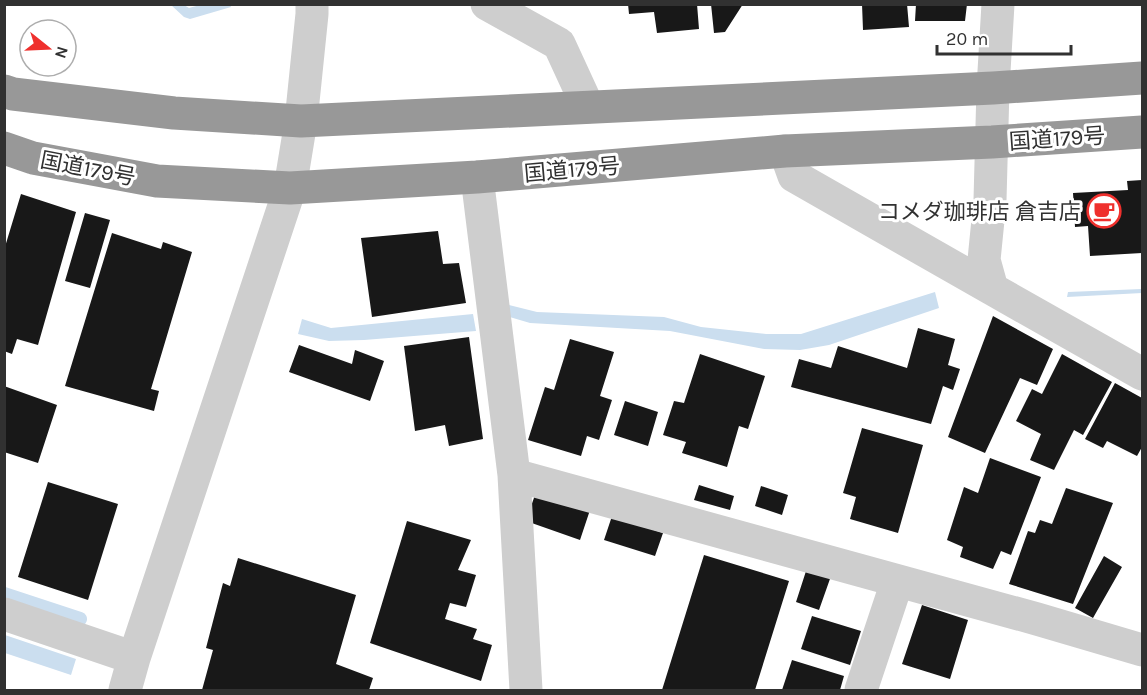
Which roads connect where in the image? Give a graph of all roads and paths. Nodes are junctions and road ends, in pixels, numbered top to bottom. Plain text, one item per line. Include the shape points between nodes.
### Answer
1 (312, 4) edge
2 (487, 4) edge
3 (998, 4) edge
4 (1143, 78) edge
5 (993, 88) junction
6 (4, 91) edge
7 (588, 107) junction
8 (301, 121) junction
9 (1143, 132) edge
10 (992, 142) junction
11 (4, 148) edge
12 (785, 151) junction
13 (477, 177) junction
14 (290, 188) junction
15 (992, 289) junction
16 (1143, 374) edge
17 (514, 476) junction
18 (897, 582) junction
19 (4, 614) edge
20 (1143, 650) edge
21 (134, 658) junction
22 (125, 690) edge
23 (526, 690) edge
24 (861, 690) edge

1 - 8 street
2 - 7 street via 559,44
3 - 5 street
4 - 5 highway
5 - 7 highway
5 - 10 street
6 - 8 highway via 174,113
7 - 8 highway
8 - 14 street
9 - 10 highway, 国道179号
10 - 12 highway, 国道179号
10 - 15 street via 984,260
11 - 14 highway, 国道179号 via 33,158 157,181
12 - 13 highway, 国道179号
12 - 15 street via 794,176
13 - 14 highway, 国道179号
13 - 17 street
14 - 21 street
15 - 16 street
17 - 18 street
17 - 23 street
18 - 20 street
18 - 24 street
19 - 21 street
21 - 22 street

